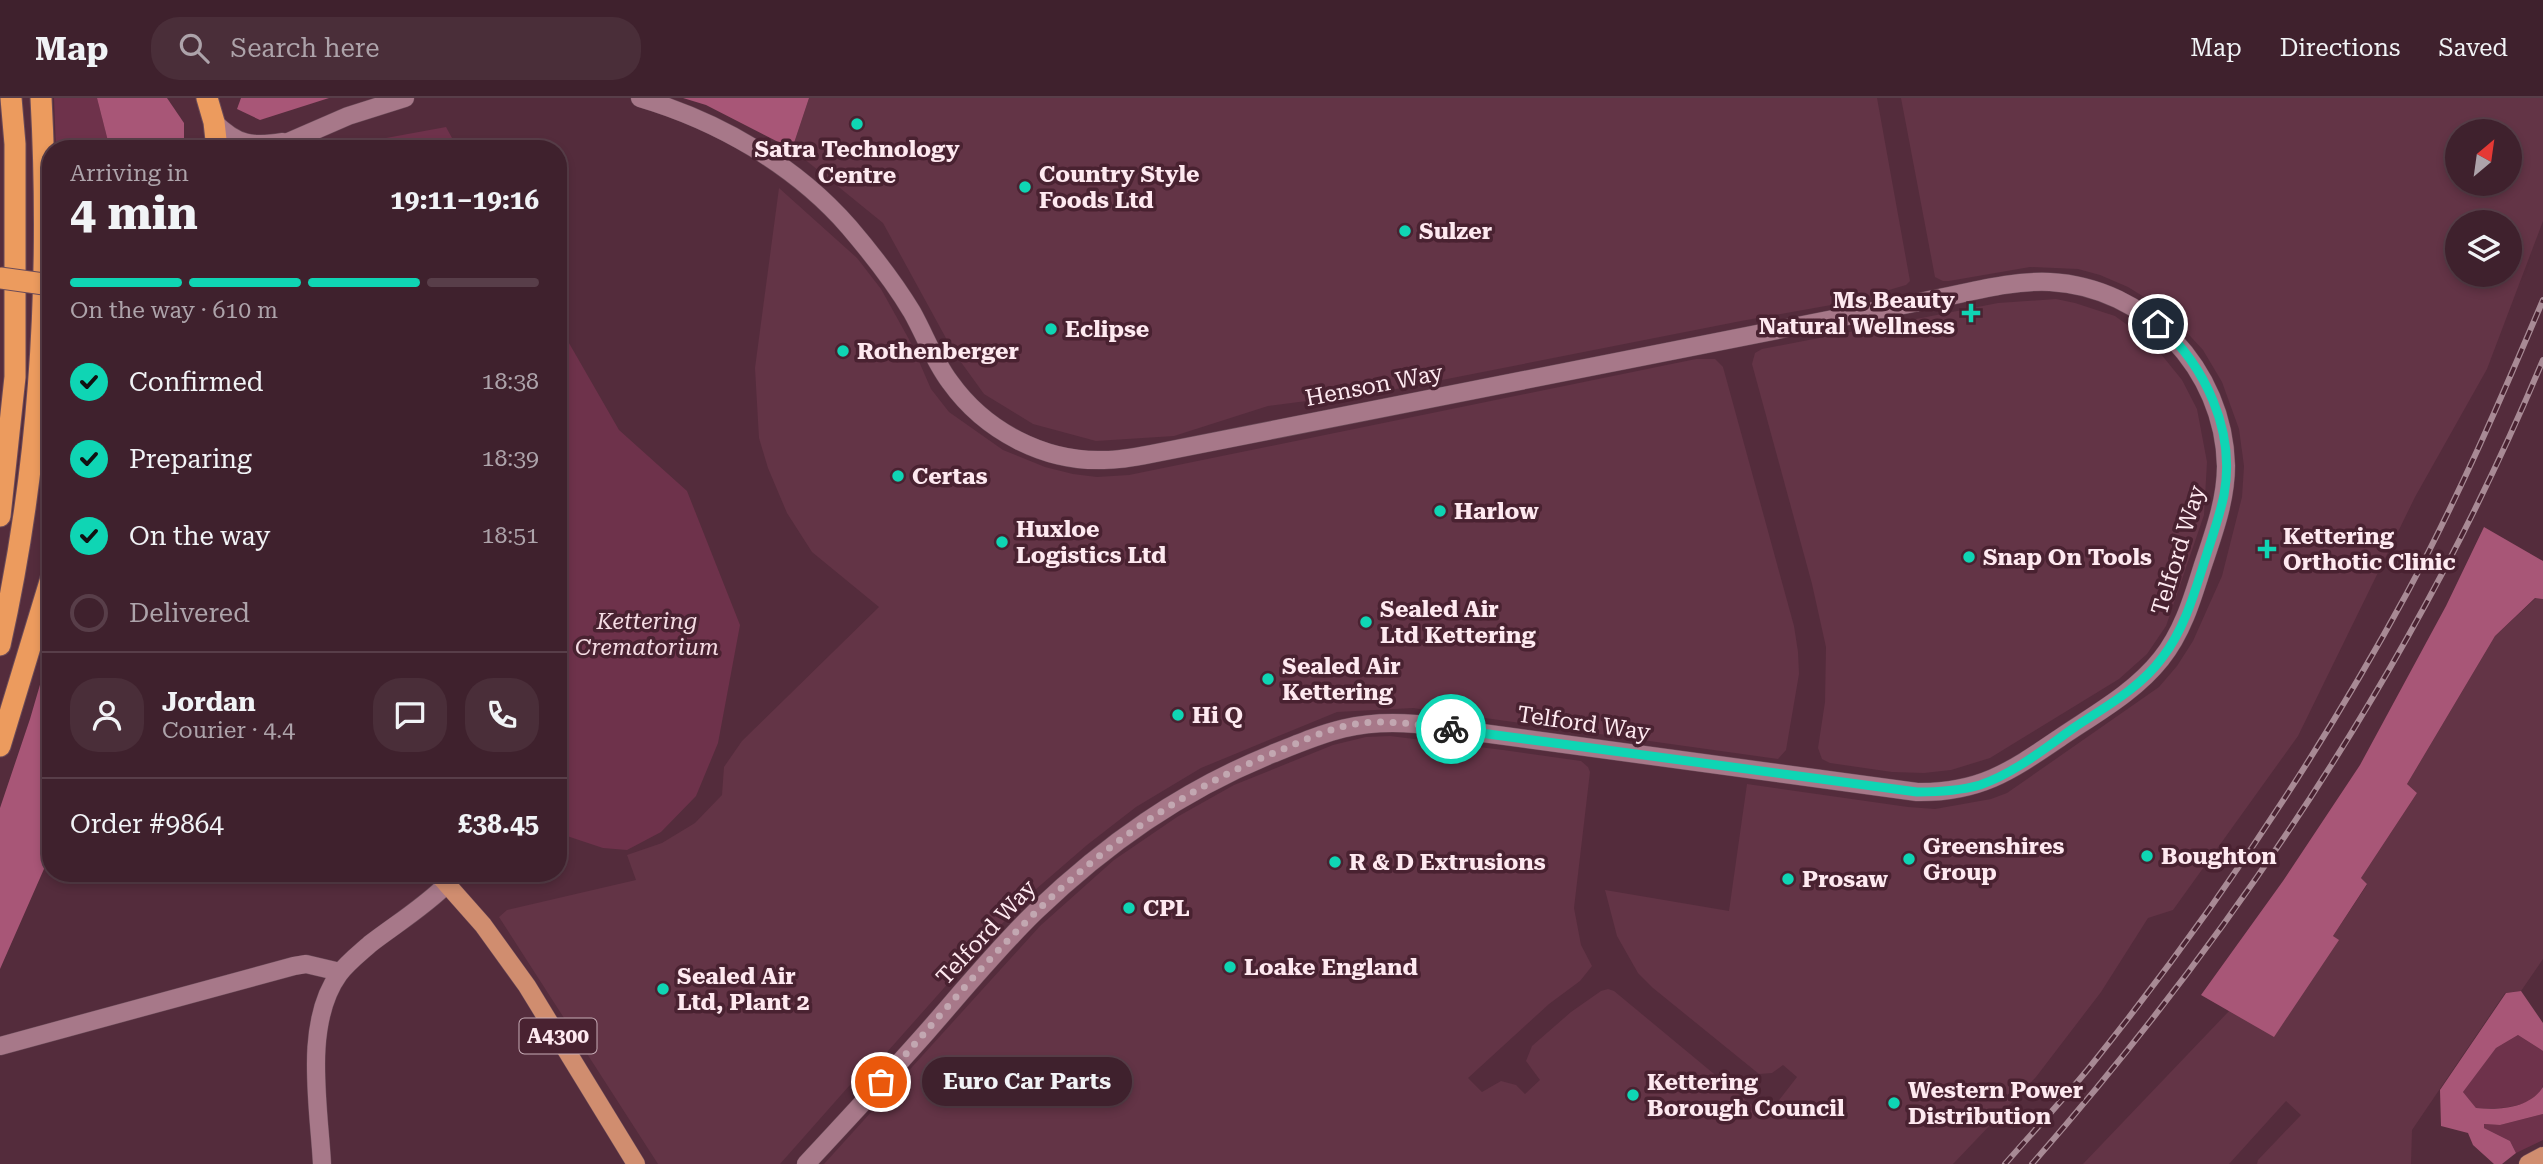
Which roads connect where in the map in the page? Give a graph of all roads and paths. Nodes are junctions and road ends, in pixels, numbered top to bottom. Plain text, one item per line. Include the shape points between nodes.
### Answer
1 (11, 98) edge
2 (41, 98) edge
3 (405, 98) edge
4 (640, 98) edge
5 (208, 99) edge
6 (214, 122) junction
7 (44, 140) edge
8 (216, 140) edge
9 (237, 140) edge
10 (292, 140) edge
11 (0, 278) edge
12 (42, 284) edge
13 (42, 332) edge
14 (2212, 397) joint
15 (0, 516) edge
16 (42, 608) edge
17 (0, 645) edge
18 (0, 746) edge
19 (440, 882) edge
20 (445, 882) edge
21 (340, 972) junction
22 (0, 1046) edge
23 (322, 1164) edge
24 (636, 1164) edge
25 (806, 1164) edge

1 - 15 highway via 15,377
2 - 7 highway
3 - 10 street
4 - 14 street, Henson Way via 704,121 800,181 877,261 911,311 948,381 965,401 999,430 1066,457 1107,460 1151,454 2034,282 2085,288 2140,310 2174,338
5 - 6 highway
6 - 8 highway
6 - 9 street
11 - 12 highway, bridge
13 - 17 highway via 25,502
14 - 25 street, Telford Way via 2223,440 2224,493 2187,614 2174,641 2135,685 2002,775 1958,790 1917,792 1416,724 1374,722 1327,731 1186,794 1095,859 1018,929
16 - 18 highway
19 - 21 street via 424,904
20 - 24 main road, A4300 via 527,986
21 - 22 street via 306,964 294,966
21 - 23 street via 316,1030

